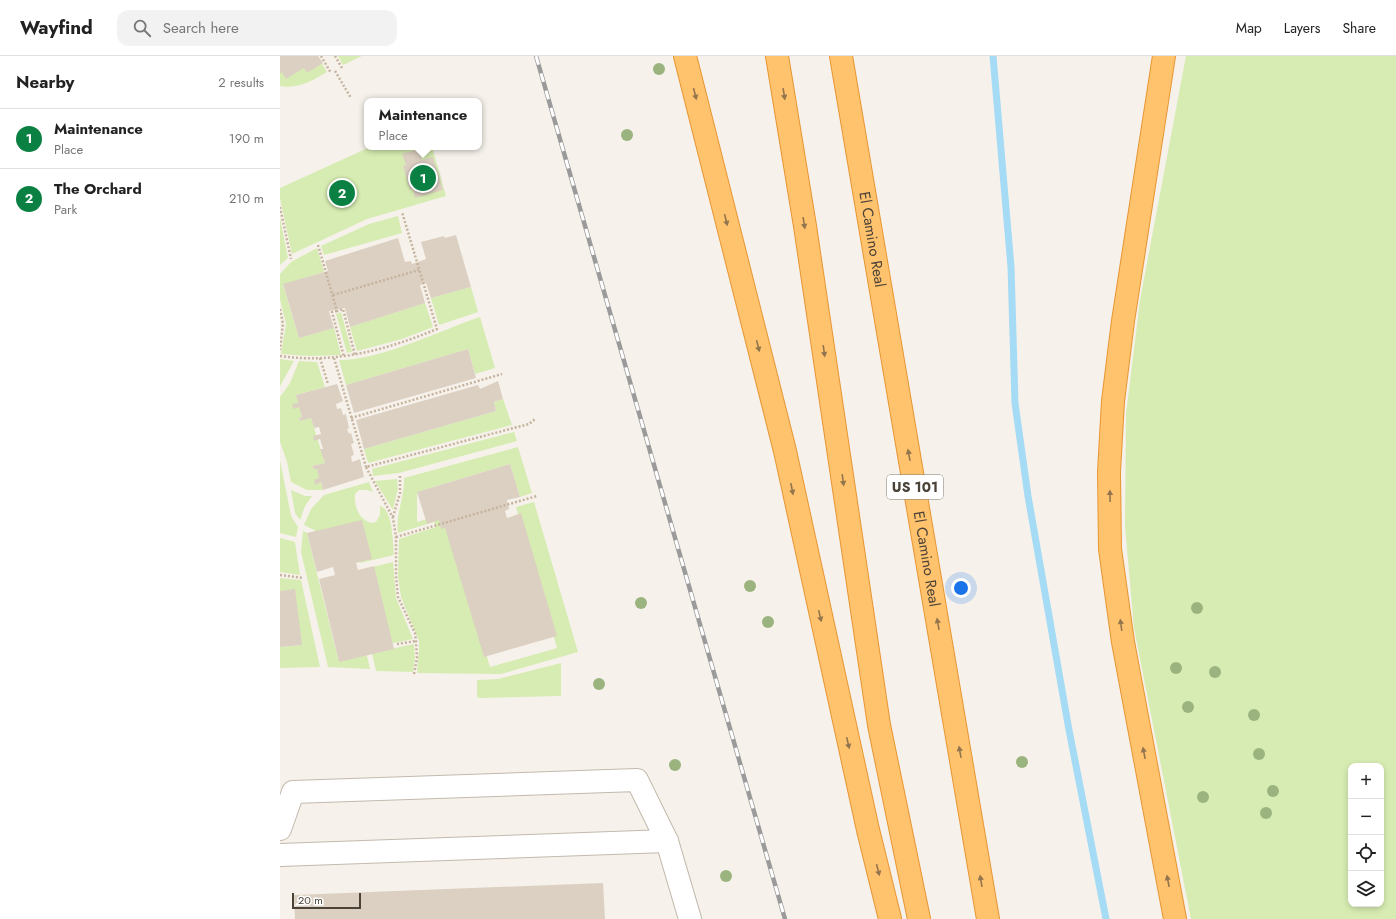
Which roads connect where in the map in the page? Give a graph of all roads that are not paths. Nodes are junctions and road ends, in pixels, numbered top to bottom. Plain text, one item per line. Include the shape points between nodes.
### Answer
1 (685, 56) edge
2 (777, 56) edge
3 (841, 56) edge
4 (1164, 56) edge
5 (280, 829) edge
6 (667, 841) junction
7 (280, 855) edge
8 (690, 919) edge
9 (890, 919) edge
10 (918, 919) edge
11 (988, 919) edge
12 (1175, 919) edge

1 -> 9 highway via 785,451
2 -> 10 highway via 879,725
11 -> 3 highway, El Camino Real / US 101
12 -> 4 highway via 1123,642 1110,549 1109,472 1113,401 1123,322
5 - 6 lane via 293,792 637,780
6 - 7 lane
6 - 8 lane

